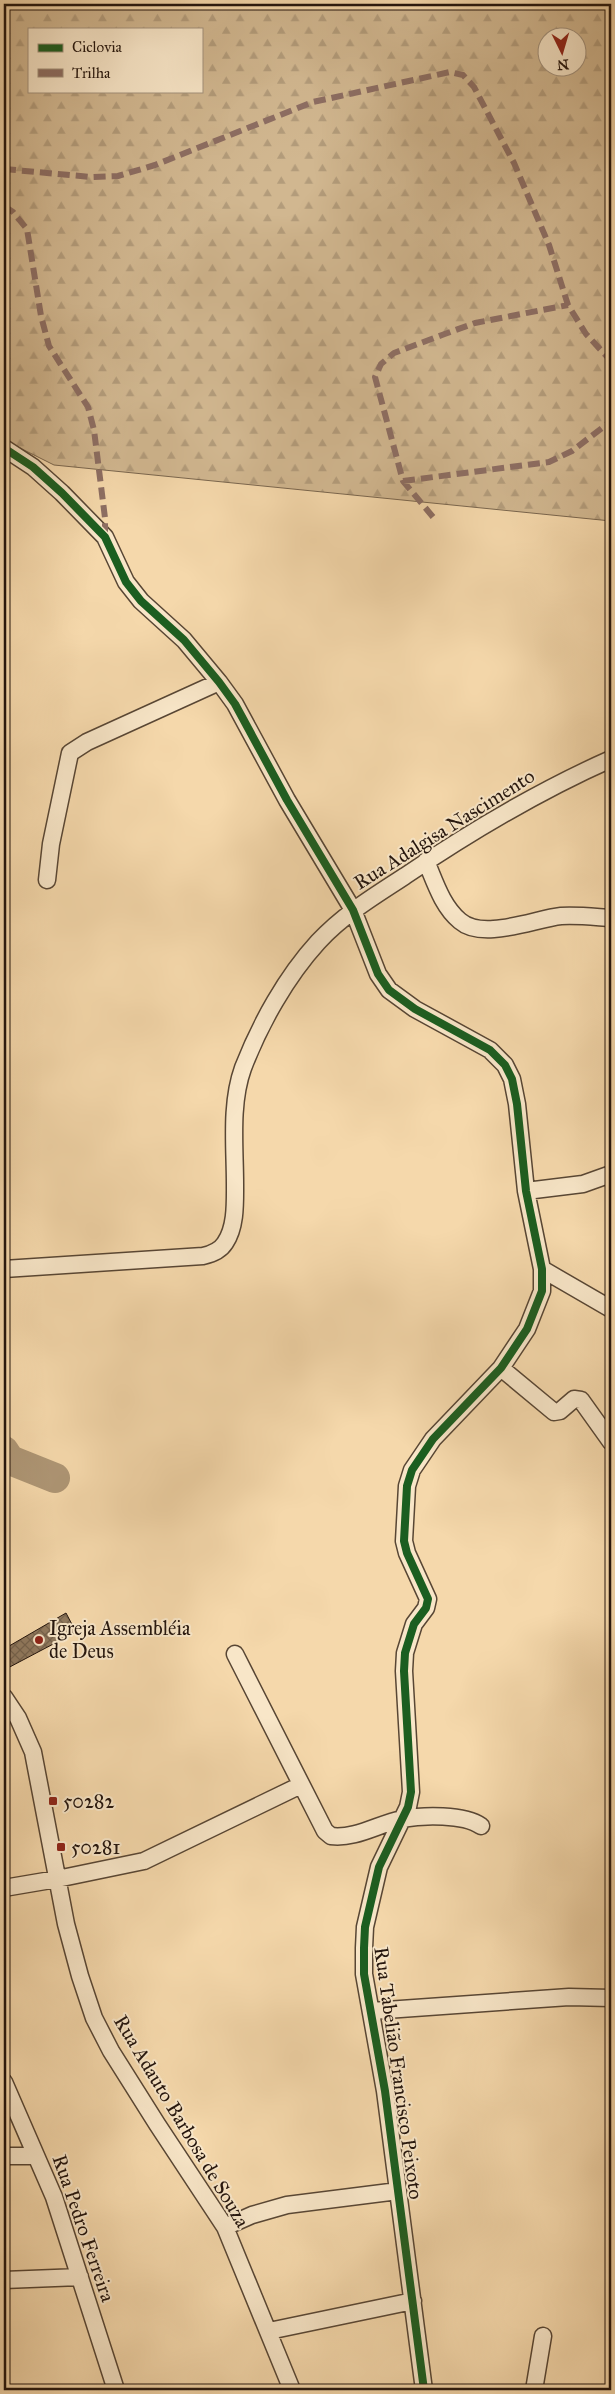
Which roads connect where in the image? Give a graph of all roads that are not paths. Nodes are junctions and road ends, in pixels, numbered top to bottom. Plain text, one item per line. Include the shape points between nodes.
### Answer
1 (4, 448) edge
2 (219, 682) junction
3 (611, 759) edge
4 (426, 861) junction
5 (47, 880) dead end
6 (353, 910) junction
7 (611, 918) edge
8 (611, 1174) edge
9 (526, 1192) junction
10 (4, 1269) edge
11 (542, 1269) junction
12 (611, 1310) edge
13 (501, 1368) junction
14 (611, 1442) edge
15 (235, 1654) dead end
16 (4, 1697) edge
17 (301, 1785) junction
18 (403, 1819) junction
19 (481, 1826) dead end
20 (57, 1879) junction
21 (4, 1888) edge
22 (611, 1998) edge
23 (372, 2011) junction
24 (4, 2082) edge
25 (4, 2156) edge
26 (36, 2156) junction
27 (398, 2191) junction
28 (225, 2227) junction
29 (80, 2278) junction
30 (4, 2280) edge
31 (413, 2301) junction
32 (269, 2331) junction
33 (544, 2336) dead end
34 (116, 2390) edge
35 (292, 2390) edge
36 (424, 2390) edge
37 (534, 2390) edge

1 - 2 street, Rua Tabelião Francisco Peixoto via 33,467 104,537 126,582 140,601 184,640
2 - 5 street via 87,742 70,753
2 - 6 street, Rua Tabelião Francisco Peixoto via 235,704 287,800
3 - 4 street, Rua Adalgisa Nascimento via 571,776
4 - 6 street, Rua Adalgisa Nascimento
4 - 7 street via 446,905 459,921 475,928 512,926 563,916
6 - 9 street, Rua Tabelião Francisco Peixoto via 378,974 389,990 414,1009 490,1050 505,1065 515,1090
6 - 10 street, Rua Adalgisa Nascimento via 318,942 288,983 270,1012 243,1070 235,1123 235,1206 231,1231 221,1249 203,1256
8 - 9 street via 583,1184
9 - 11 street, Rua Tabelião Francisco Peixoto
11 - 12 street
11 - 13 street, Rua Tabelião Francisco Peixoto via 542,1291 534,1314
13 - 14 street via 554,1412 574,1399 581,1400
13 - 18 street, Rua Tabelião Francisco Peixoto via 433,1439 412,1470 407,1486 404,1541 428,1599 426,1608 414,1624 405,1653 411,1792
15 - 17 street
16 - 20 street, Rua Adauto Barbosa de Souza via 18,1718 33,1752
17 - 18 street via 325,1831 332,1836 350,1836
17 - 20 street via 144,1861
18 - 19 street via 445,1817 473,1821
18 - 23 street, Rua Tabelião Francisco Peixoto via 379,1867 364,1927 364,1974
20 - 21 street
20 - 28 street, Rua Adauto Barbosa de Souza via 80,1976 94,2018 111,2051
22 - 23 street via 569,1997
23 - 27 street, Rua Tabelião Francisco Peixoto
24 - 26 street, Rua Pedro Ferreira
25 - 26 street
26 - 29 street, Rua Pedro Ferreira via 54,2197
27 - 28 street via 287,2205
27 - 31 street, Rua Tabelião Francisco Peixoto
28 - 32 street, Rua Adauto Barbosa de Souza
29 - 30 street
29 - 34 street, Rua Pedro Ferreira
31 - 32 street
31 - 36 street, Rua Tabelião Francisco Peixoto
32 - 35 street, Rua Adauto Barbosa de Souza
33 - 37 street

